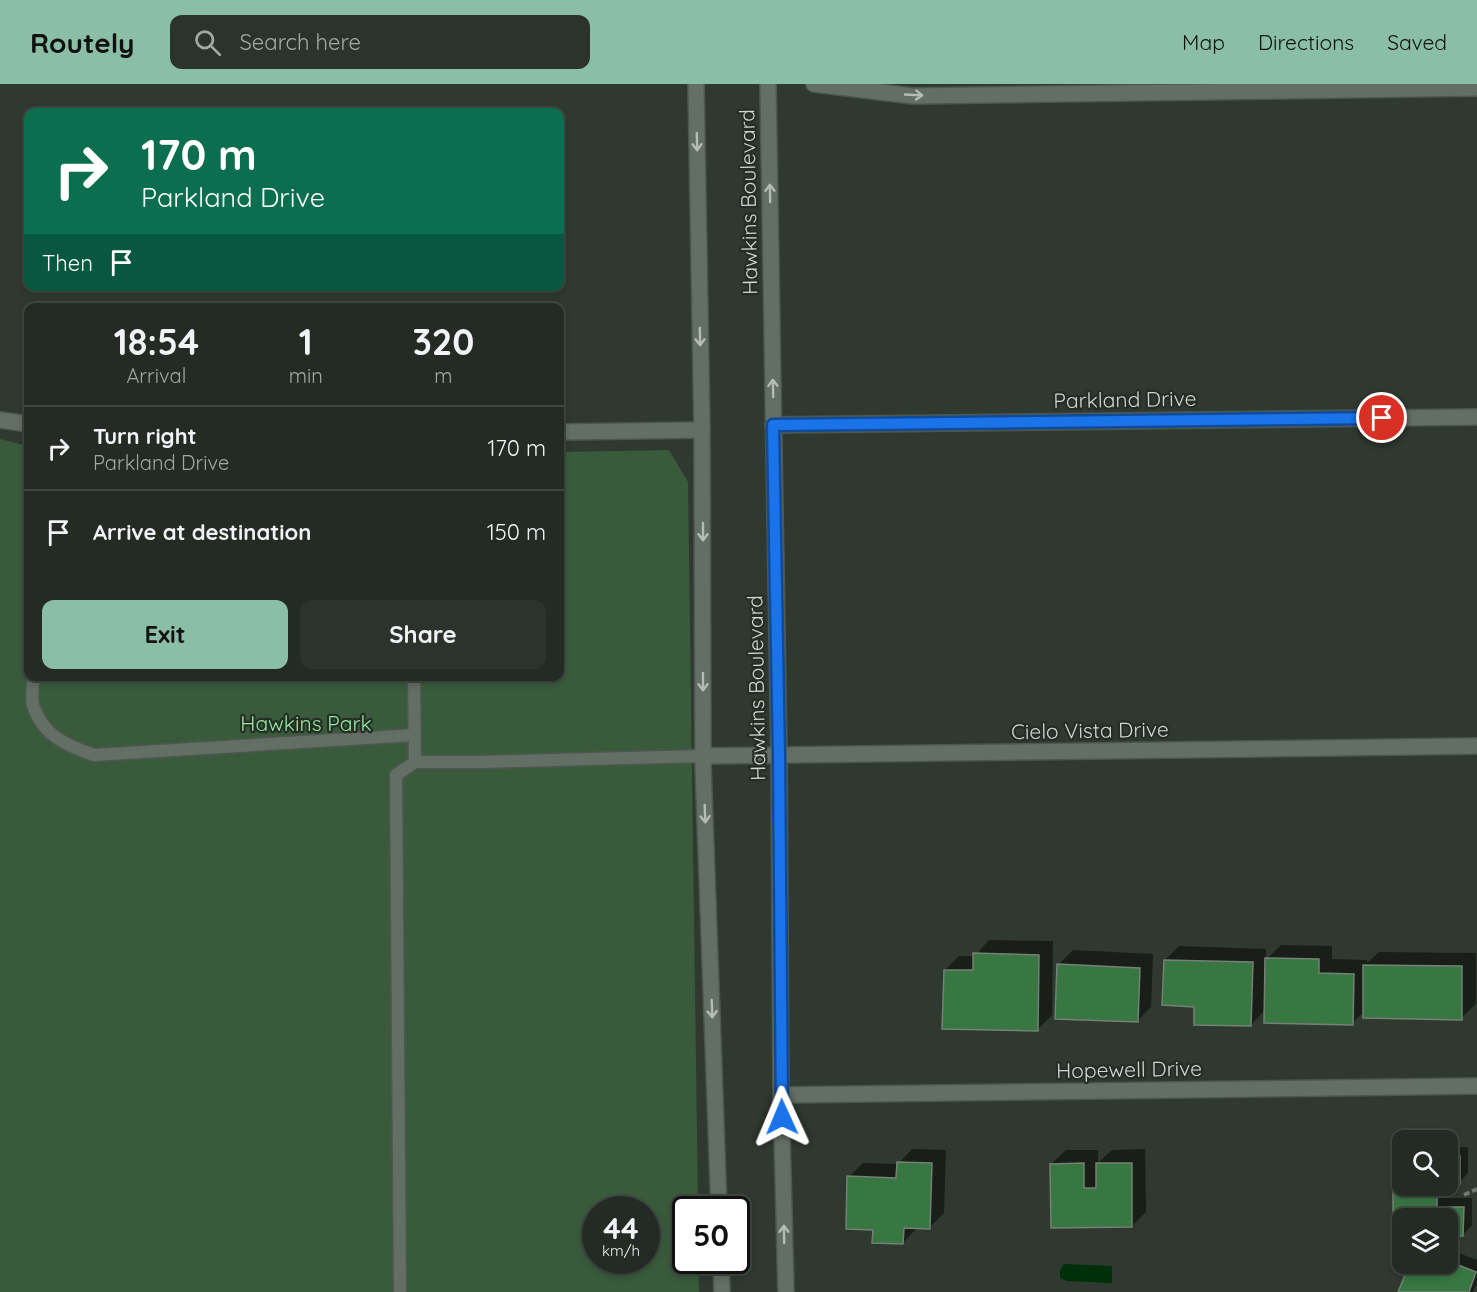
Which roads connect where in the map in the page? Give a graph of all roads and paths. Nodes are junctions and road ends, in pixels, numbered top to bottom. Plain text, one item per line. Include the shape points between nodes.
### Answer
1 (696, 84) edge
2 (768, 84) edge
3 (814, 84) edge
4 (988, 84) edge
5 (1477, 88) edge
6 (1000, 96) junction
7 (1477, 417) edge
8 (0, 420) edge
9 (24, 423) edge
10 (773, 425) junction
11 (702, 430) junction
12 (564, 432) edge
13 (34, 681) edge
14 (414, 681) edge
15 (414, 735) junction
16 (1477, 746) edge
17 (704, 756) junction
18 (779, 756) junction
19 (415, 762) junction
20 (1477, 1086) edge
21 (781, 1095) junction
22 (1477, 1189) edge
23 (1464, 1195) dead end
24 (719, 1196) edge
25 (721, 1274) edge
26 (400, 1292) edge
27 (722, 1292) edge
28 (786, 1292) edge

1 -> 11 main road
10 -> 2 main road, Hawkins Boulevard
3 -> 6 main road via 913,96
4 - 6 main road
5 - 6 main road
7 - 10 main road, Parkland Drive
8 - 9 main road
10 - 18 main road, Hawkins Boulevard
11 - 12 main road
11 -> 17 main road
13 - 15 lane via 33,704 44,727 66,745 94,755
14 - 15 lane
15 - 19 lane
16 - 18 main road, Cielo Vista Drive
17 - 18 main road, Cielo Vista Drive
17 - 19 lane
17 -> 24 main road
18 - 21 main road, Hawkins Boulevard
19 - 26 lane via 396,775
20 - 21 main road, Hopewell Drive
28 -> 21 main road, Hawkins Boulevard
22 - 23 path
25 - 27 main road

